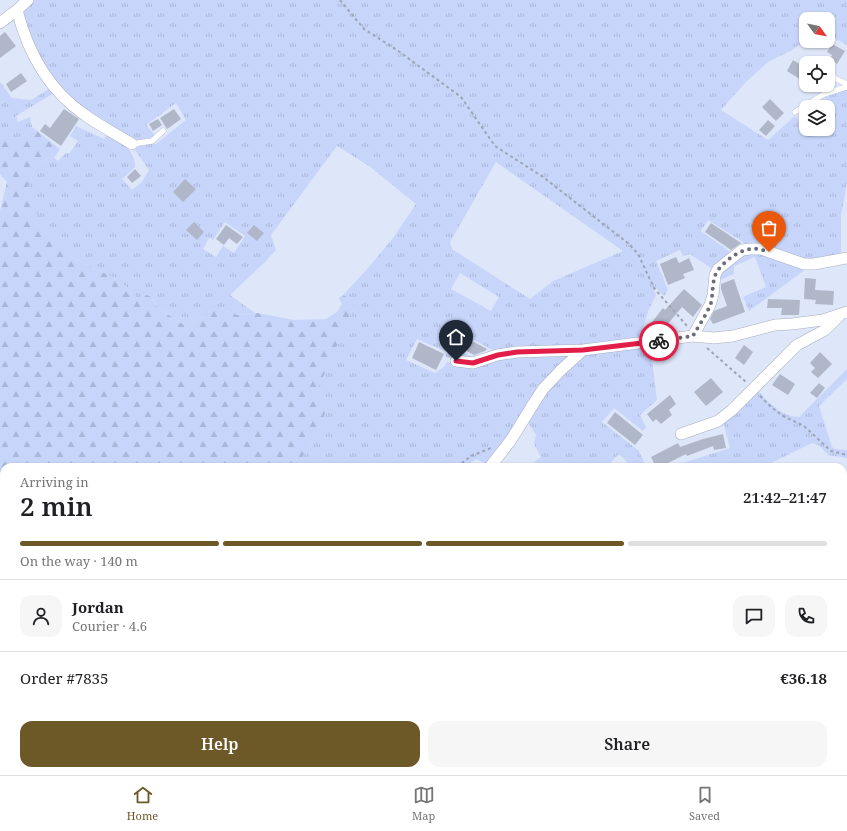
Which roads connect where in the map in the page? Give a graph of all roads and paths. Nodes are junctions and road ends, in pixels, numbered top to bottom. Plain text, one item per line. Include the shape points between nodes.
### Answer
1 (28, 0) edge
2 (340, 0) edge
3 (17, 10) junction
4 (0, 22) edge
5 (835, 78) edge
6 (847, 85) edge
7 (795, 112) dead end
8 (163, 131) dead end
9 (132, 144) joint
10 (847, 258) edge
11 (845, 312) edge
12 (693, 336) junction
13 (583, 350) junction
14 (456, 361) dead end
15 (754, 388) junction
16 (681, 434) dead end
17 (511, 440) junction
18 (847, 455) edge
19 (462, 463) edge
20 (493, 463) edge

1 - 3 street
2 - 12 path via 364,29 461,97 496,146 543,177 629,244 638,254 654,288
3 - 4 street
3 - 9 street via 33,56 52,86 84,115
5 - 6 lane
6 - 7 lane via 824,94
8 - 9 lane via 152,141
10 - 12 street via 804,264 761,249 742,250 718,269 710,305
11 - 12 street via 823,320 775,325 733,336
11 - 15 street via 825,330 797,345
12 - 13 street
12 - 15 path
13 - 14 street via 517,352 473,363
13 - 17 street via 543,389
15 - 16 street via 718,421
15 - 18 path via 771,407 804,426 831,451
17 - 19 path via 471,456
17 - 20 street

